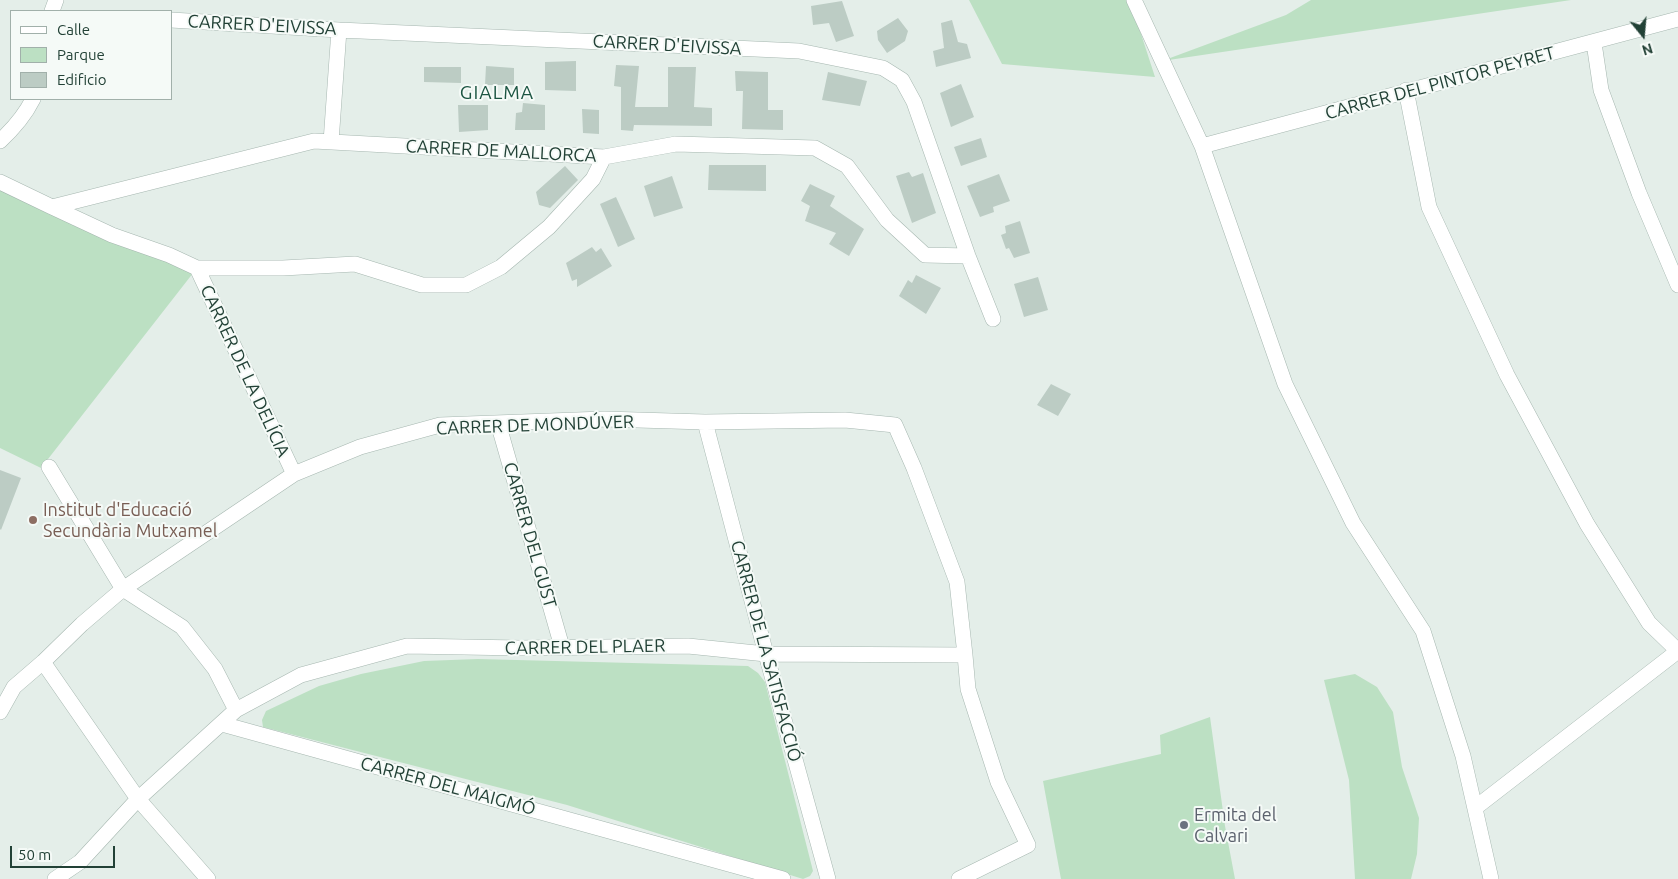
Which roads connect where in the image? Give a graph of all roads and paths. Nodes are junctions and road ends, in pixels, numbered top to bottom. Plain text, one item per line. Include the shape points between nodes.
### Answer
1 (1134, 0) edge
2 (1678, 19) edge
3 (172, 20) edge
4 (340, 30) junction
5 (1594, 42) junction
6 (1406, 90) junction
7 (32, 100) edge
8 (0, 141) edge
9 (331, 142) junction
10 (1202, 146) junction
11 (604, 157) junction
12 (0, 182) edge
13 (52, 208) junction
14 (968, 256) junction
15 (197, 268) junction
16 (1678, 285) edge
17 (993, 319) dead end
18 (705, 422) junction
19 (498, 423) junction
20 (49, 468) dead end
21 (294, 474) junction
22 (123, 589) junction
23 (562, 647) junction
24 (1678, 651) edge
25 (766, 654) junction
26 (966, 655) junction
27 (43, 662) junction
28 (236, 710) junction
29 (0, 712) edge
30 (222, 724) junction
31 (138, 799) junction
32 (1475, 808) junction
33 (55, 879) edge
34 (208, 879) edge
35 (783, 879) edge
36 (828, 879) edge
37 (959, 879) edge
38 (1491, 879) edge

1 - 10 street
2 - 5 street, CARRER DEL PINTOR PEYRET
3 - 4 street, CARRER D'EIVISSA
4 - 9 street
4 - 14 street, CARRER D'EIVISSA via 799,51 883,68 902,80 914,102
5 - 6 street, CARRER DEL PINTOR PEYRET
5 - 16 street via 1601,90
6 - 10 street, CARRER DEL PINTOR PEYRET
6 - 24 street via 1429,207 1507,376 1587,524 1649,623
7 - 8 street
9 - 11 street, CARRER DE MALLORCA
9 - 13 street, CARRER DE MALLORCA via 314,141
10 - 32 street via 1285,384 1352,524 1423,631 1463,756
11 - 14 street, CARRER DE MALLORCA via 676,144 815,148 847,166 887,220 925,256
11 - 15 street via 594,179 549,228 501,267 466,285 422,285 355,264
12 - 13 street
13 - 15 street
14 - 17 street, CARRER D'EIVISSA
15 - 21 street, CARRER DE LA DELÍCIA
18 - 19 street, CARRER DE MONDÚVER
18 - 25 street, CARRER DE LA SATISFACCIÓ
18 - 26 street, CARRER DE MONDÚVER via 846,420 895,425 956,582
19 - 21 street, CARRER DE MONDÚVER via 440,425 360,447
19 - 23 street, CARRER DEL GUST
20 - 22 street
21 - 22 street, CARRER DE MONDÚVER
22 - 27 street, CARRER DE MONDÚVER
22 - 28 street via 182,627 215,669
23 - 25 street, CARRER DEL PLAER via 688,646
23 - 28 street, CARRER DEL PLAER via 407,646 300,675
24 - 32 street
25 - 26 street, CARRER DEL PLAER
25 - 36 street, CARRER DE LA SATISFACCIÓ
26 - 37 street via 968,689 998,782 1028,845
27 - 29 street, CARRER DE MONDÚVER via 14,687
27 - 31 street
28 - 30 street, CARRER DEL PLAER
30 - 31 street
30 - 35 street, CARRER DEL MAIGMÓ
31 - 33 street via 80,862
31 - 34 street
32 - 38 street

